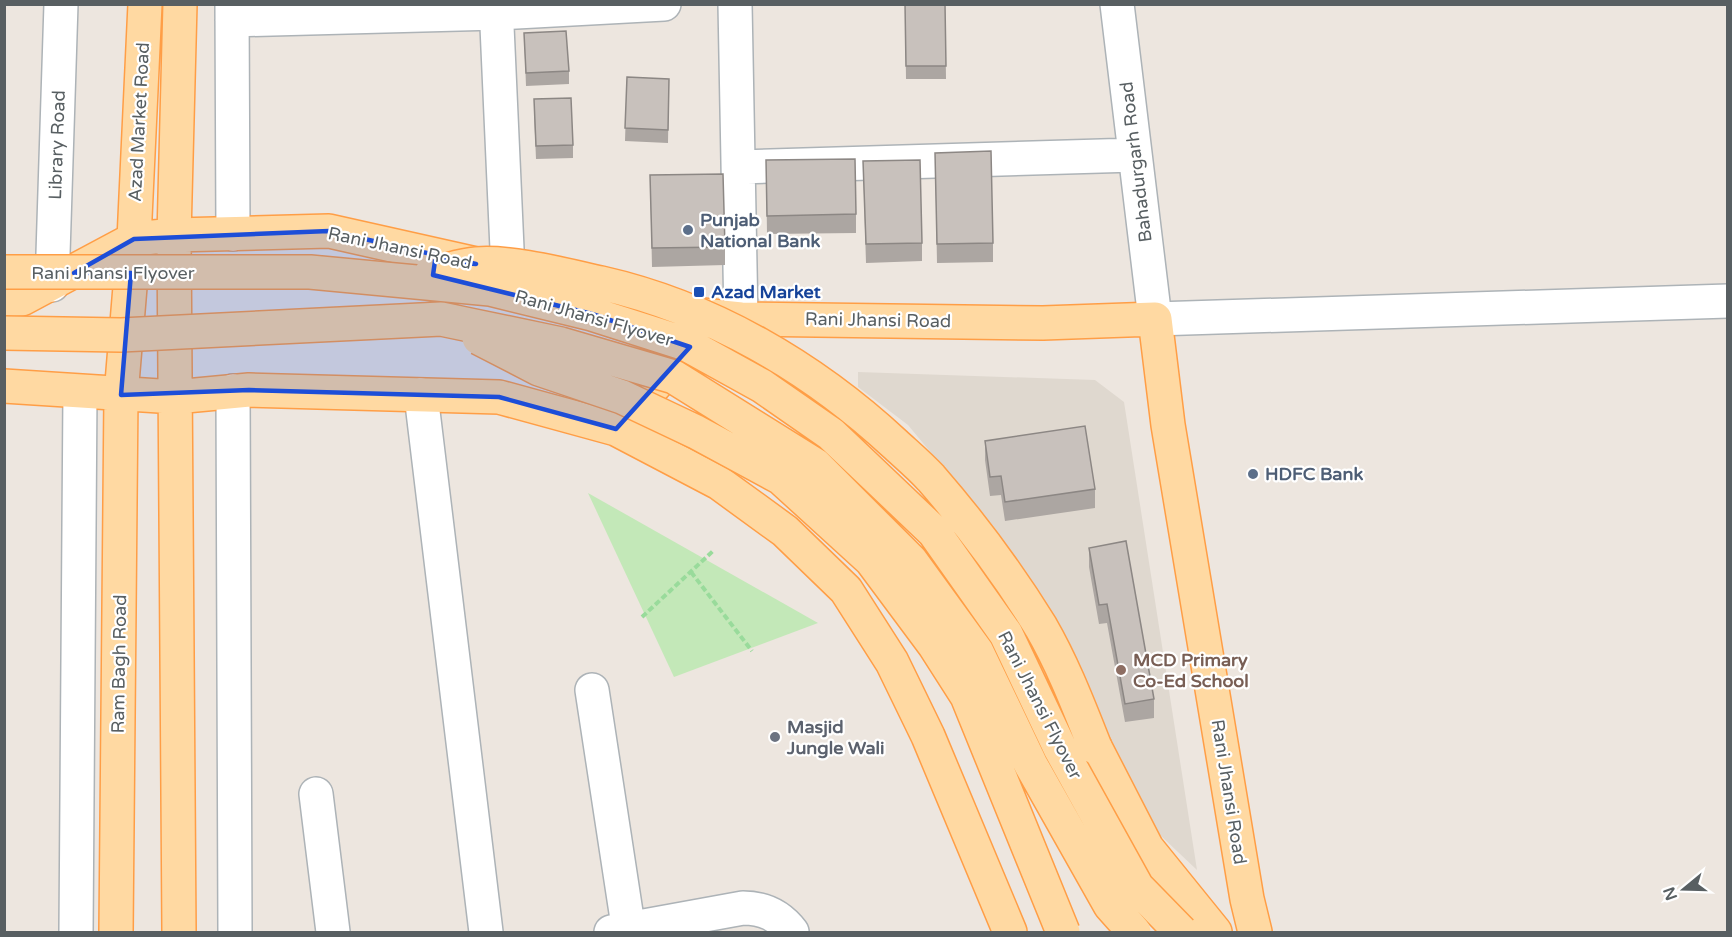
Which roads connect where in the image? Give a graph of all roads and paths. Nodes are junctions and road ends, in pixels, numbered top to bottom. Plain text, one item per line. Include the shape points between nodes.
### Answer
1 (62, 4) edge
2 (145, 4) edge
3 (180, 4) edge
4 (663, 4) edge
5 (735, 4) edge
6 (1117, 4) edge
7 (497, 9) edge
8 (232, 12) edge
9 (1135, 155) junction
10 (739, 166) junction
11 (234, 234) junction
12 (174, 236) junction
13 (134, 239) junction
14 (4, 272) edge
15 (508, 272) junction
16 (406, 280) junction
17 (52, 285) junction
18 (4, 300) edge
19 (1728, 301) edge
20 (728, 318) junction
21 (441, 319) junction
22 (1155, 319) junction
23 (4, 333) edge
24 (4, 386) edge
25 (233, 391) junction
26 (80, 392) junction
27 (121, 395) junction
28 (421, 395) junction
29 (175, 397) junction
30 (616, 429) junction
31 (713, 551) dead end
32 (691, 572) junction
33 (642, 617) dead end
34 (752, 651) dead end
35 (592, 690) dead end
36 (316, 794) dead end
37 (623, 931) edge
38 (76, 933) edge
39 (116, 933) edge
40 (179, 933) edge
41 (236, 933) edge
42 (333, 933) edge
43 (486, 933) edge
44 (792, 933) edge
45 (1010, 933) edge
46 (1063, 933) edge
47 (1134, 933) edge
48 (1181, 933) edge
49 (1215, 933) edge
50 (1255, 933) edge

1 - 17 street, Library Road
2 - 13 main road, Azad Market Road
3 - 12 main road, Azad Market Road
4 - 7 street
5 - 10 street
6 - 9 street, Bahadurgarh Road
7 - 8 street
7 - 15 street
8 - 11 street
9 - 10 street
9 - 22 street, Bahadurgarh Road
10 - 20 street
11 - 12 main road, Rani Jhansi Road
11 - 15 main road, Rani Jhansi Road via 329,231
12 - 13 main road, Rani Jhansi Road
12 - 29 main road, Azad Market Road
13 - 17 main road, Rani Jhansi Road
13 - 27 main road, Azad Market Road
14 - 16 main road, Rani Jhansi Flyover, bridge via 309,272
15 - 20 main road, Rani Jhansi Road
16 - 48 main road, Rani Jhansi Flyover, bridge via 490,289 592,314 686,344 762,386 831,434 934,532 993,615 1006,634 1060,748 1137,887
16 - 49 main road, bridge via 476,264 546,271 616,286 696,313 803,371 877,427 930,477 991,554 1041,628 1095,747 1147,848
17 - 18 main road, Rani Jhansi Road via 22,299
19 - 22 street
20 - 22 main road, Rani Jhansi Road via 1043,322
20 - 30 main road
21 - 23 main road, Rani Jhansi Flyover, bridge via 121,334
21 - 46 main road, bridge via 539,369 622,397 781,478 871,560 967,696
21 - 47 main road, Rani Jhansi Flyover, bridge via 561,344 674,377 815,465 911,561 977,651 1031,765 1110,905
22 - 50 main road, Rani Jhansi Road via 1170,436
24 - 26 main road
25 - 28 main road
25 - 29 main road
25 - 41 street
26 - 27 main road
26 - 38 street
27 - 29 main road
27 - 39 main road, Ram Bagh Road
28 - 30 main road via 499,397
28 - 43 street
29 - 40 main road
30 - 45 main road via 719,483 785,531 846,590 892,662 928,736
31 - 32 path
32 - 33 path
32 - 34 path
35 - 37 street
36 - 42 street
37 - 44 street via 743,908 772,914

